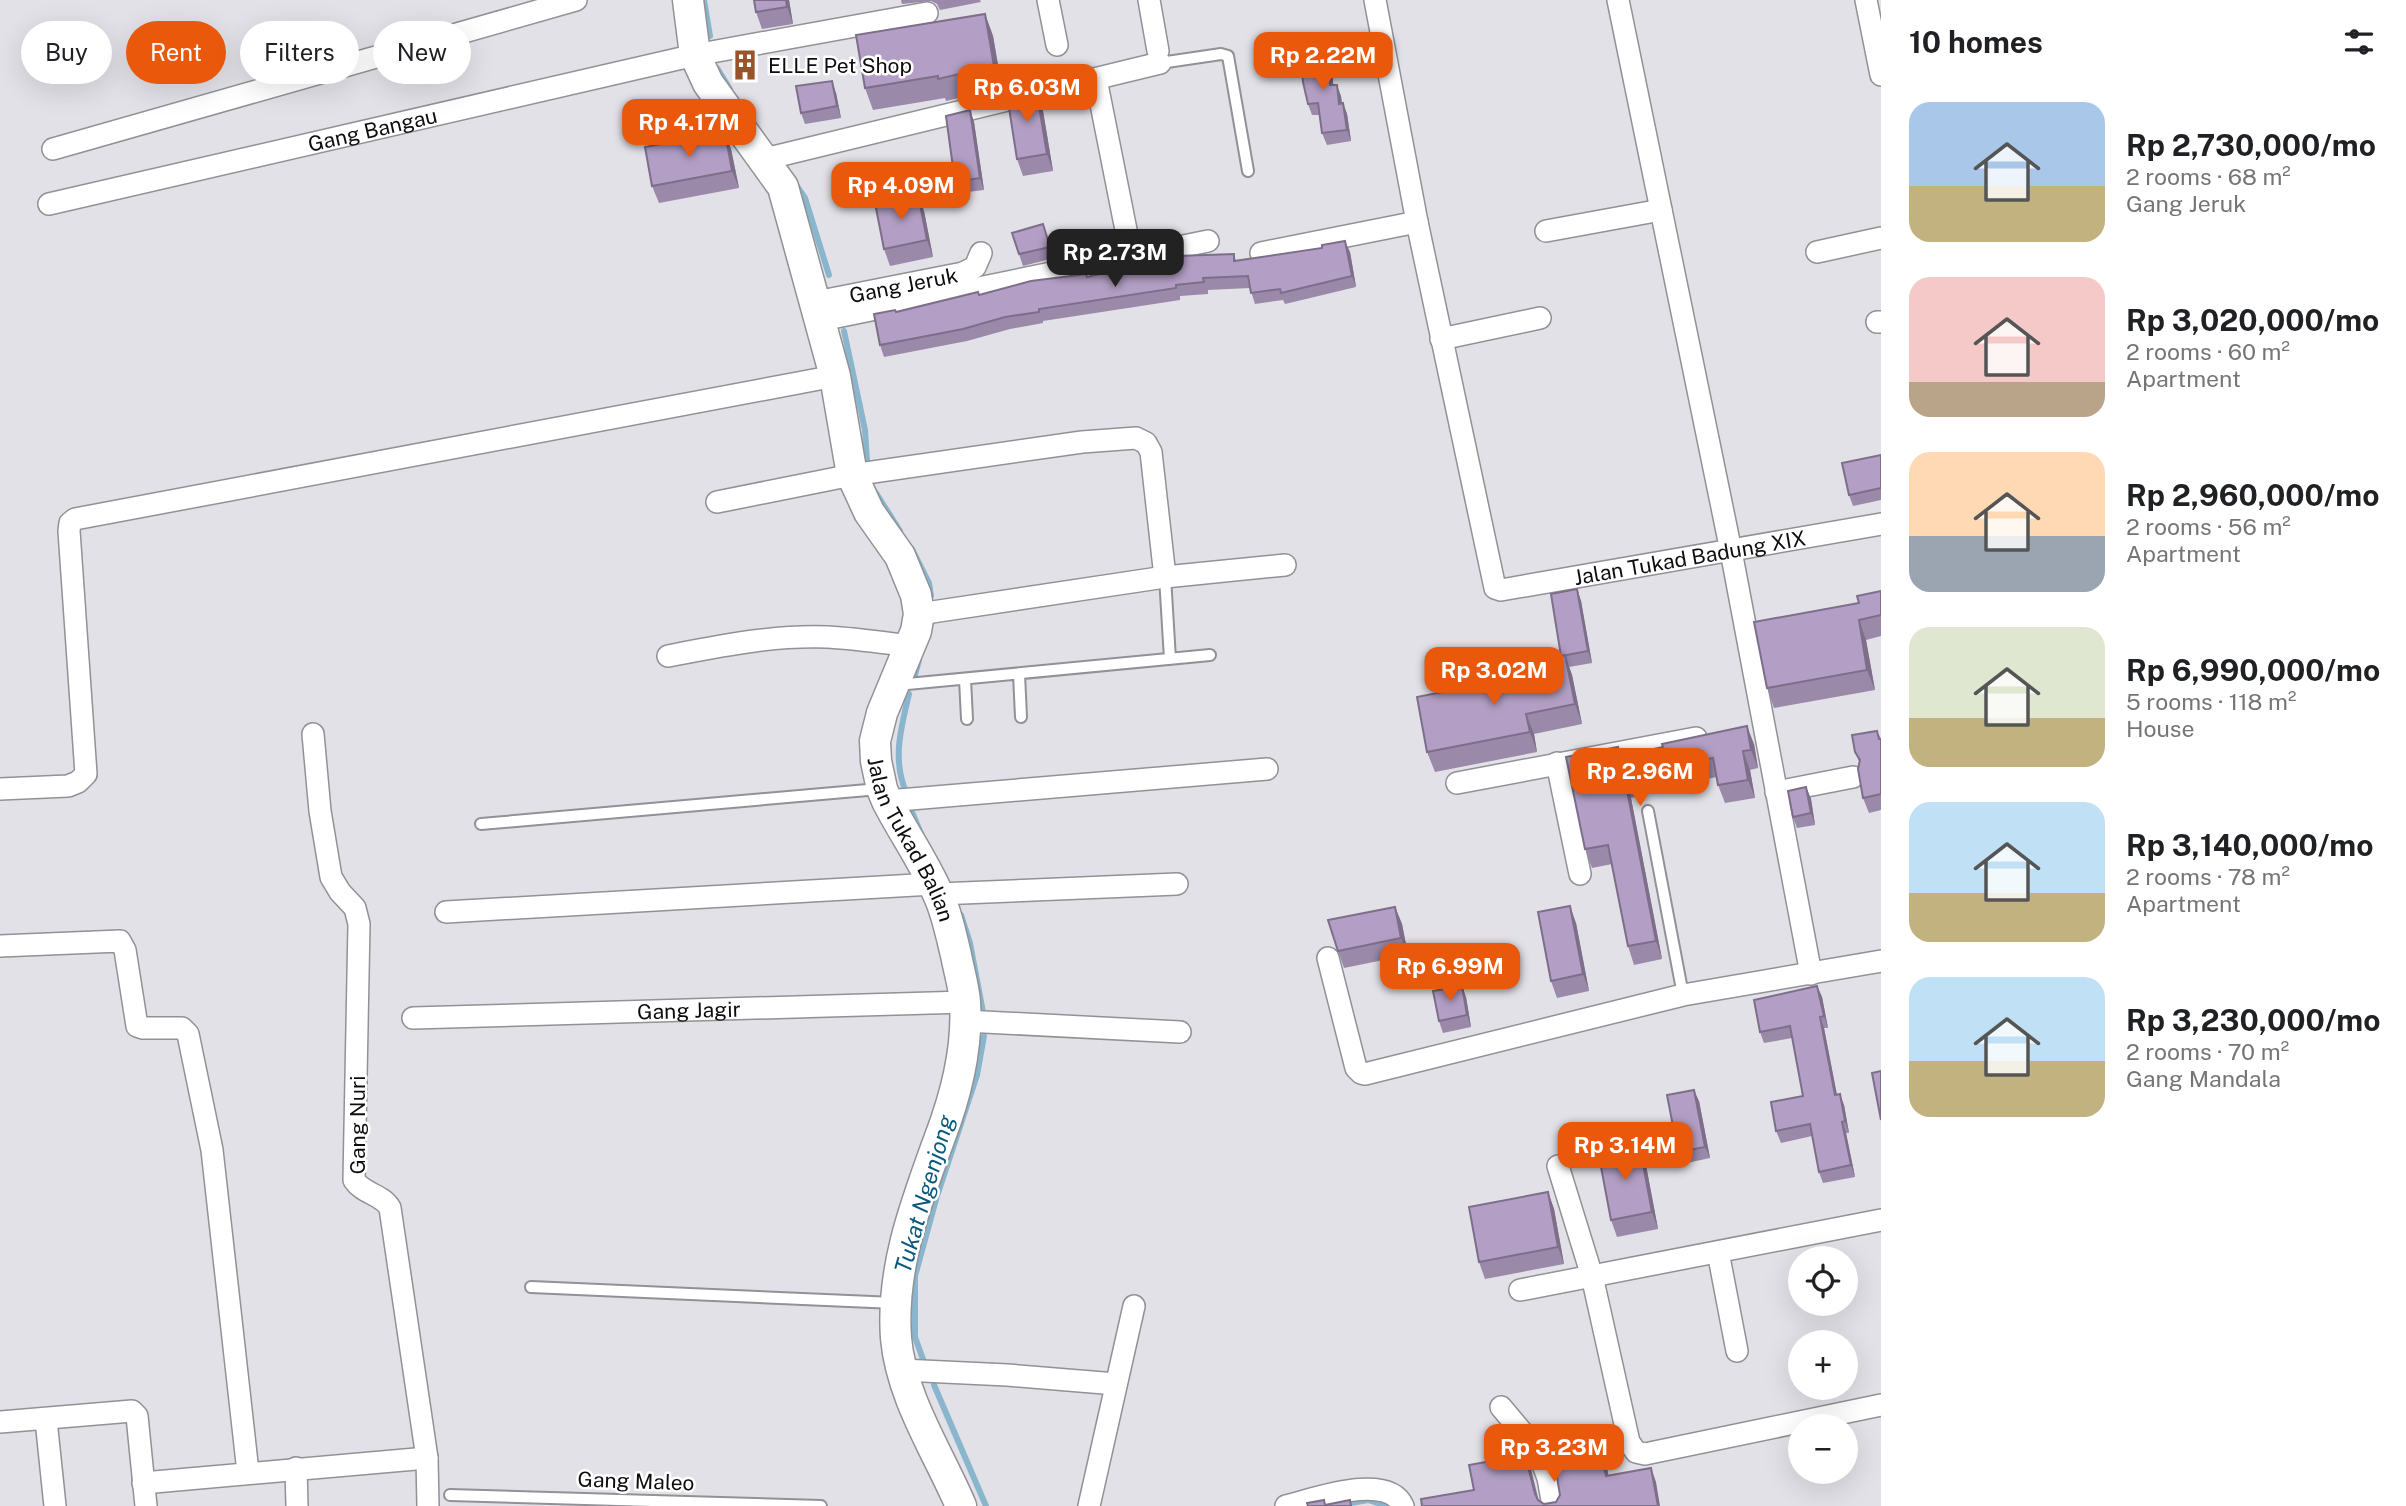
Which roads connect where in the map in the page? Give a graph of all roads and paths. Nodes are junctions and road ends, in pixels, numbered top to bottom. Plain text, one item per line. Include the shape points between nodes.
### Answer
1 (576, 0) edge
2 (688, 0) edge
3 (1048, 0) edge
4 (1149, 0) edge
5 (1375, 0) edge
6 (1619, 0) edge
7 (1866, 0) edge
8 (927, 13) dead end
9 (1877, 30) edge
10 (1057, 45) dead end
11 (695, 55) junction
12 (1159, 57) junction
13 (1881, 75) edge
14 (1096, 79) junction
15 (53, 149) dead end
16 (765, 159) junction
17 (1248, 171) dead end
18 (49, 204) dead end
19 (1661, 210) junction
20 (1417, 222) junction
21 (1546, 231) dead end
22 (1881, 238) edge
23 (1208, 241) dead end
24 (1817, 252) dead end
25 (981, 253) dead end
26 (1261, 253) dead end
27 (1131, 255) junction
28 (819, 311) junction
29 (1540, 318) dead end
30 (1441, 339) junction
31 (835, 376) junction
32 (852, 475) junction
33 (717, 502) dead end
34 (1881, 524) edge
35 (1731, 551) junction
36 (1285, 565) dead end
37 (1165, 577) junction
38 (919, 614) junction
39 (911, 646) junction
40 (1210, 655) dead end
41 (668, 656) dead end
42 (1170, 659) junction
43 (1019, 674) junction
44 (965, 680) junction
45 (894, 685) junction
46 (1021, 717) dead end
47 (967, 719) dead end
48 (313, 734) dead end
49 (1710, 735) edge
50 (1557, 764) junction
51 (1267, 769) dead end
52 (1853, 777) dead end
53 (1457, 783) dead end
54 (0, 789) edge
55 (1776, 792) junction
56 (884, 795) junction
57 (1648, 811) dead end
58 (481, 824) dead end
59 (1580, 874) dead end
60 (1177, 884) dead end
61 (936, 889) junction
62 (446, 912) dead end
63 (0, 946) edge
64 (1328, 958) dead end
65 (1881, 961) edge
66 (1811, 974) junction
67 (1683, 995) junction
68 (656, 1000) dead end
69 (964, 1005) junction
70 (412, 1018) dead end
71 (1180, 1032) dead end
72 (1558, 1166) dead end
73 (1881, 1220) edge
74 (1718, 1252) junction
75 (1592, 1276) junction
76 (531, 1287) dead end
77 (1520, 1290) dead end
78 (895, 1303) junction
79 (1134, 1306) dead end
80 (1737, 1351) dead end
81 (902, 1370) junction
82 (1116, 1384) junction
83 (1881, 1405) edge
84 (1501, 1407) dead end
85 (46, 1420) junction
86 (0, 1422) edge
87 (427, 1458) junction
88 (296, 1468) junction
89 (248, 1472) junction
90 (143, 1483) junction
91 (450, 1495) dead end
92 (55, 1506) edge
93 (146, 1506) edge
94 (296, 1506) edge
95 (428, 1506) edge
96 (821, 1506) edge
97 (961, 1506) edge
98 (1089, 1506) edge
99 (1286, 1506) edge
100 (1404, 1506) edge
101 (1553, 1506) edge

1 - 15 street
2 - 11 street, Jalan Tukad Balian
3 - 10 street
4 - 12 street
5 - 20 street
6 - 19 street
7 - 9 street
8 - 11 street, Gang Bangau
9 - 13 street
11 - 16 street, Jalan Tukad Balian via 708,83
11 - 18 street, Gang Bangau
12 - 14 street
12 - 17 lane via 1228,56
14 - 16 street
14 - 27 street
16 - 28 street, Jalan Tukad Balian via 783,187
19 - 21 street
19 - 35 street
20 - 26 street
20 - 30 street
22 - 24 street
23 - 27 street
25 - 28 street, Gang Jeruk via 975,267 963,273
27 - 28 street
28 - 31 street, Jalan Tukad Balian
29 - 30 street
30 - 35 street, Jalan Tukad Badung XIX via 1497,590
31 - 32 street, Jalan Tukad Balian
31 - 54 street via 75,519 69,531 86,774 68,786
32 - 33 street
32 - 37 street via 1082,442 1142,439 1151,452
32 - 38 street, Jalan Tukad Balian via 869,512 900,556
34 - 35 street, Jalan Tukad Badung XIX
35 - 55 street via 1757,727
36 - 37 street
37 - 38 street
37 - 42 lane
38 - 39 street, Jalan Tukad Balian
39 - 41 street via 839,638 780,638
39 - 45 street, Jalan Tukad Balian
40 - 42 lane
42 - 43 lane
43 - 44 lane
43 - 46 lane
44 - 45 lane
44 - 47 lane
45 - 56 street, Jalan Tukad Balian via 875,740
48 - 87 street, Gang Nuri via 331,877 355,908 359,924 354,1180 390,1208
49 - 50 street
50 - 53 street
50 - 59 street
51 - 56 street
52 - 55 street
55 - 66 street
56 - 58 lane
56 - 61 street, Jalan Tukad Balian
57 - 67 lane
60 - 61 street
61 - 62 street
61 - 69 street, Jalan Tukad Balian via 953,941
63 - 89 street via 120,942 137,1026 182,1028 190,1037 212,1150
64 - 67 street via 1356,1068 1365,1074
65 - 66 street
66 - 67 street
68 - 69 street, Gang Jagir
69 - 70 street, Gang Jagir
69 - 71 street
69 - 78 street, Jalan Tukad Balian via 952,1101 909,1223
72 - 75 street
73 - 74 street
74 - 75 street
74 - 80 street
75 - 77 street
75 - 83 street via 1629,1442 1636,1452 1645,1454
76 - 78 lane
78 - 81 street, Jalan Tukad Balian
79 - 82 street
81 - 82 street
81 - 97 street, Jalan Tukad Balian
82 - 98 street
84 - 101 street via 1538,1451
85 - 86 street
85 - 90 street via 132,1411 139,1428
85 - 92 street
87 - 88 street
87 - 95 street, Gang Nuri
88 - 89 street
88 - 94 street
89 - 90 street
90 - 93 street
91 - 96 lane, Gang Maleo
99 - 100 street via 1368,1489 1390,1491

